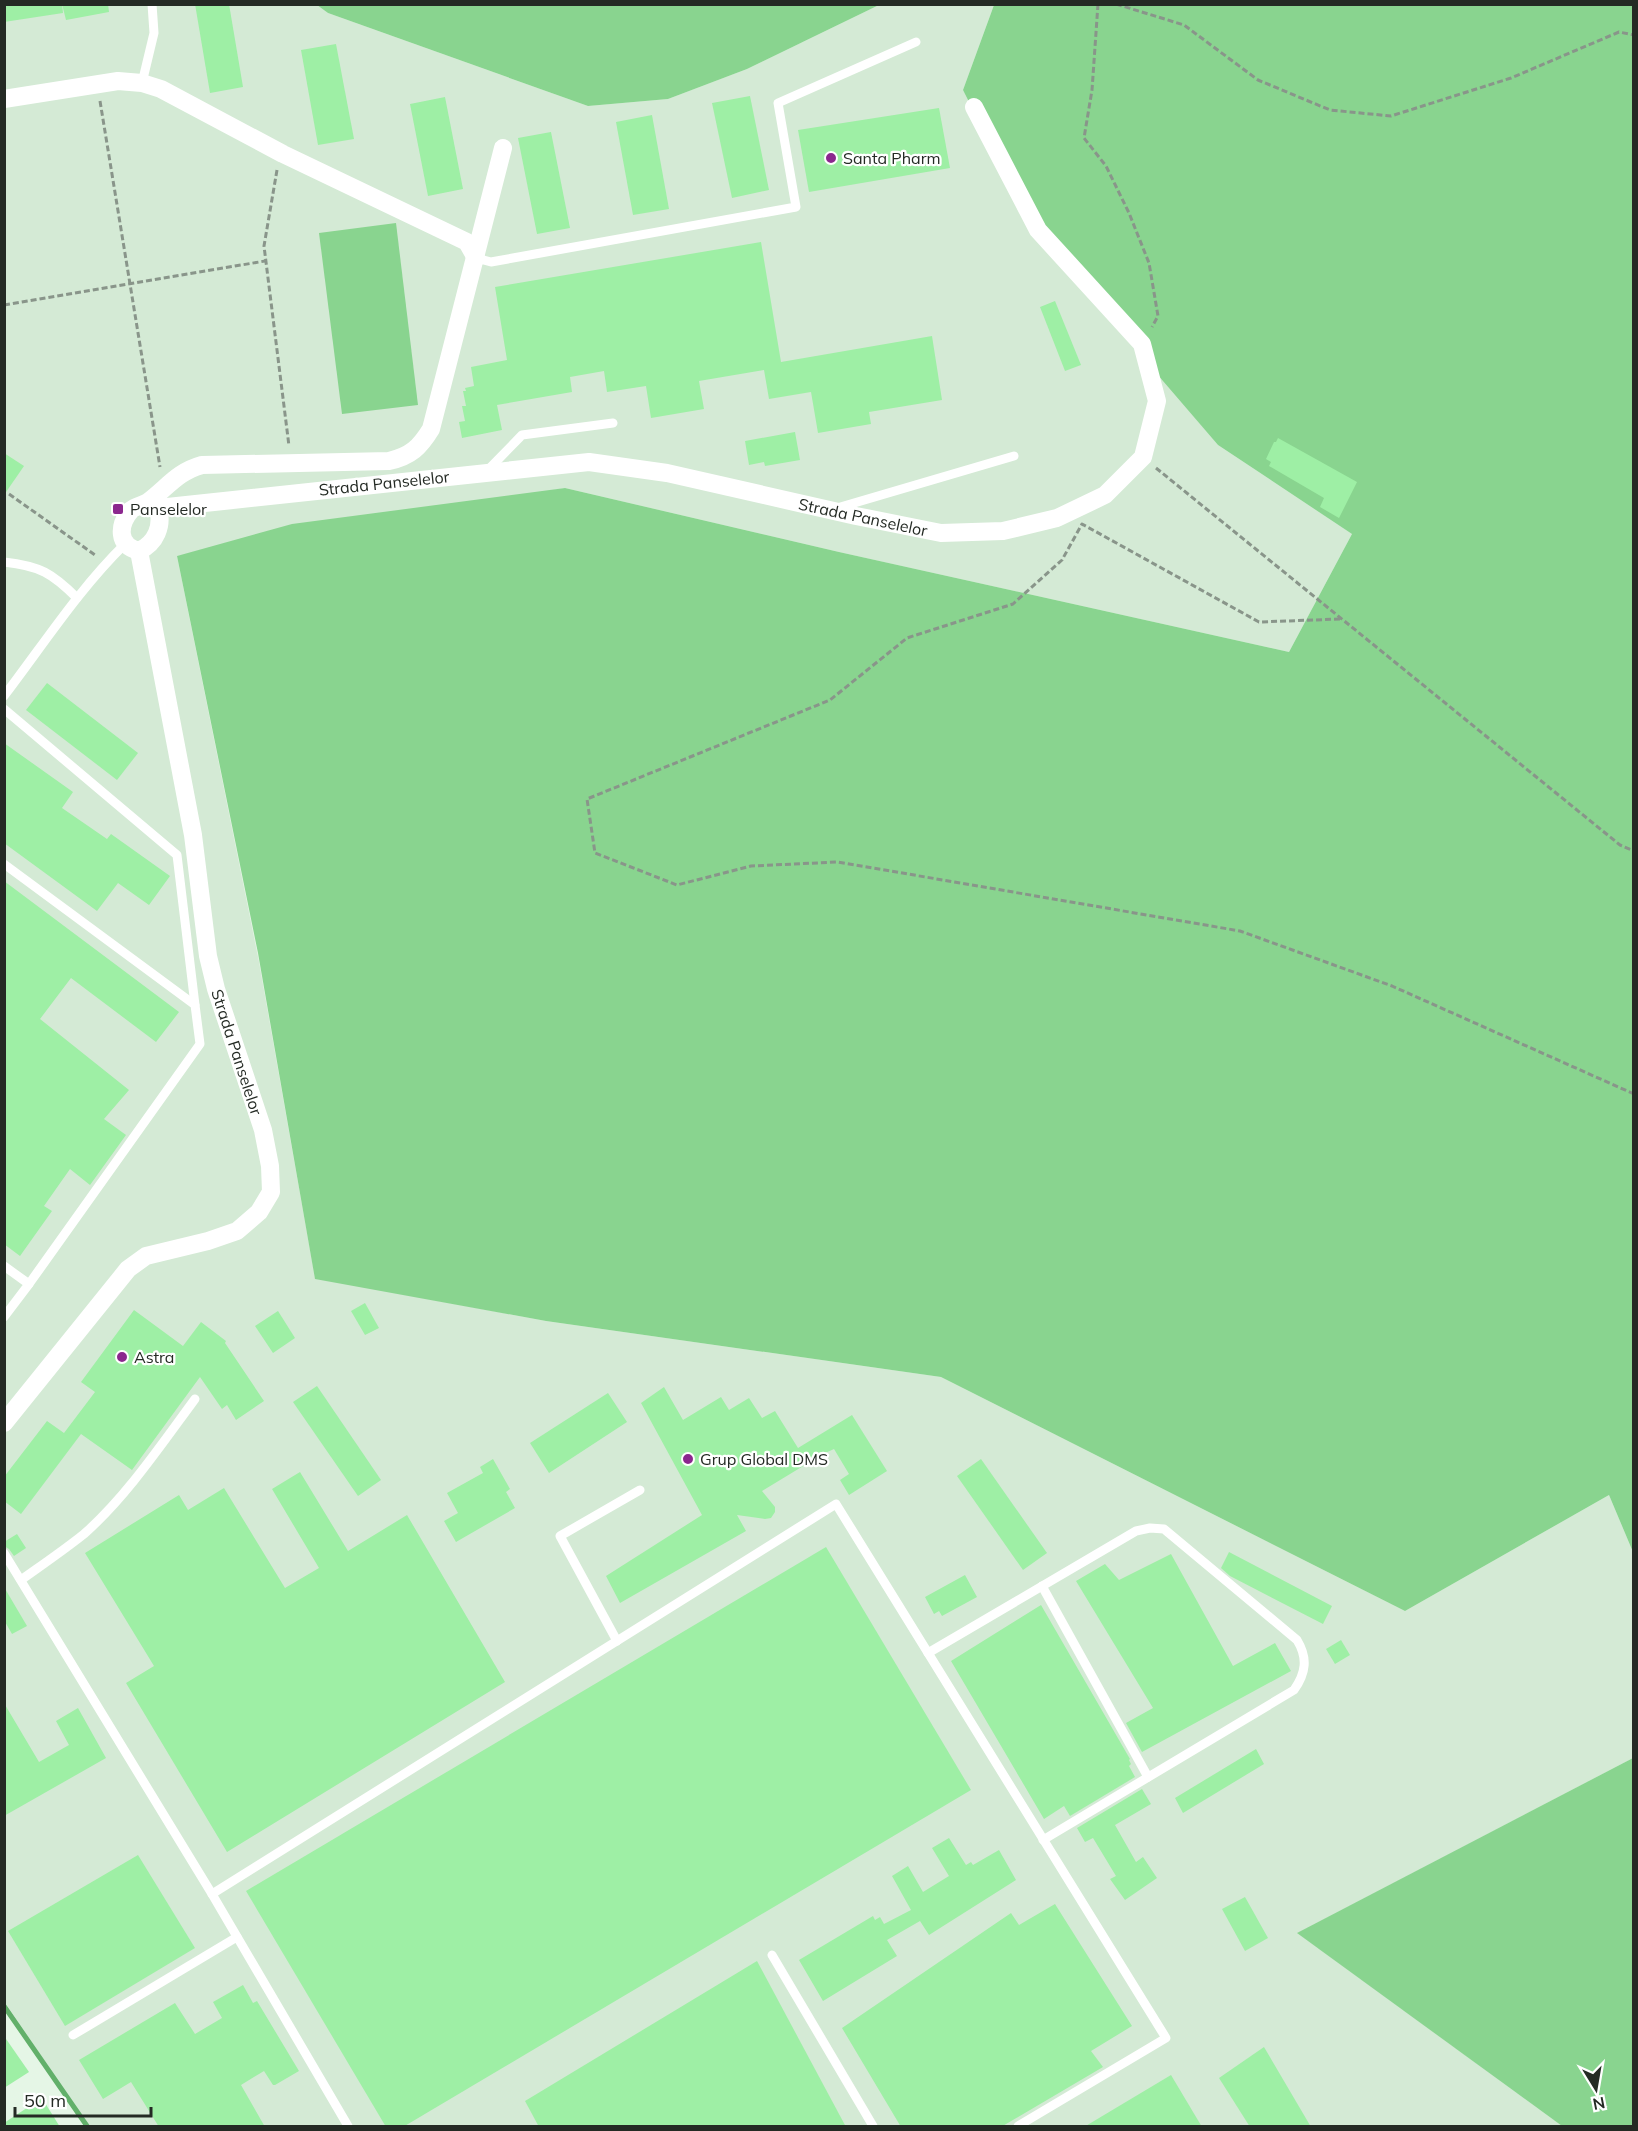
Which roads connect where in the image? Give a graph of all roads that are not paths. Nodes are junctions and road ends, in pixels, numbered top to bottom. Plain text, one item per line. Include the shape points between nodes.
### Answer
1 (152, 4) edge
2 (916, 42) dead end
3 (142, 83) junction
4 (4, 99) edge
5 (974, 107) dead end
6 (502, 148) dead end
7 (476, 258) junction
8 (613, 423) dead end
9 (1014, 456) dead end
10 (486, 472) junction
11 (152, 506) junction
12 (829, 510) junction
13 (132, 548) junction
14 (4, 562) edge
15 (77, 598) junction
16 (4, 696) edge
17 (4, 709) edge
18 (4, 864) edge
19 (195, 1005) junction
20 (4, 1266) edge
21 (29, 1284) junction
22 (4, 1317) edge
23 (195, 1400) dead end
24 (4, 1423) edge
25 (640, 1490) dead end
26 (4, 1553) edge
27 (21, 1580) junction
28 (1042, 1586) junction
29 (617, 1641) junction
30 (928, 1653) junction
31 (1148, 1777) junction
32 (1043, 1840) junction
33 (212, 1894) junction
34 (237, 1937) junction
35 (772, 1955) dead end
36 (73, 2035) dead end
37 (348, 2127) edge
38 (873, 2127) edge
39 (1018, 2127) edge

1 - 3 lane via 154,33
2 - 7 lane via 778,103 796,207 491,262
3 - 4 street via 118,81
3 - 7 street via 467,242
5 - 12 street, Strada Panselelor via 1038,230 1142,344 1158,401 1143,457 1105,495 1057,518 1003,531 941,533
6 - 7 street, Strada Panselelor
7 - 11 street, Strada Panselelor via 432,429 415,451 389,461 202,465 187,469 164,487
8 - 10 lane via 522,435
9 - 12 lane
10 - 11 street, Strada Panselelor
10 - 12 street, Strada Panselelor via 589,462 667,473
11 - 13 street via 160,521 157,535 148,545
11 - 13 street, Strada Panselelor via 132,510 122,528 122,536
13 - 15 lane via 107,563
13 - 24 street, Strada Panselelor via 193,835 208,956 263,1130 271,1192 259,1212 237,1231 146,1256 128,1269
14 - 15 lane via 30,565 46,572
15 - 16 lane
17 - 19 lane via 177,855
18 - 19 lane
19 - 21 lane via 200,1044
20 - 21 lane
21 - 22 lane
23 - 27 lane via 106,1511 84,1533
25 - 29 lane via 560,1536
26 - 27 lane
27 - 33 lane
28 - 30 lane
28 - 31 lane
28 - 31 lane via 1136,1531 1164,1529 1301,1647 1304,1672 1294,1690
29 - 30 lane via 836,1504
29 - 33 lane
30 - 32 lane
31 - 32 lane
32 - 39 lane via 1166,2038
33 - 34 lane
34 - 36 lane
34 - 37 lane
35 - 38 lane

